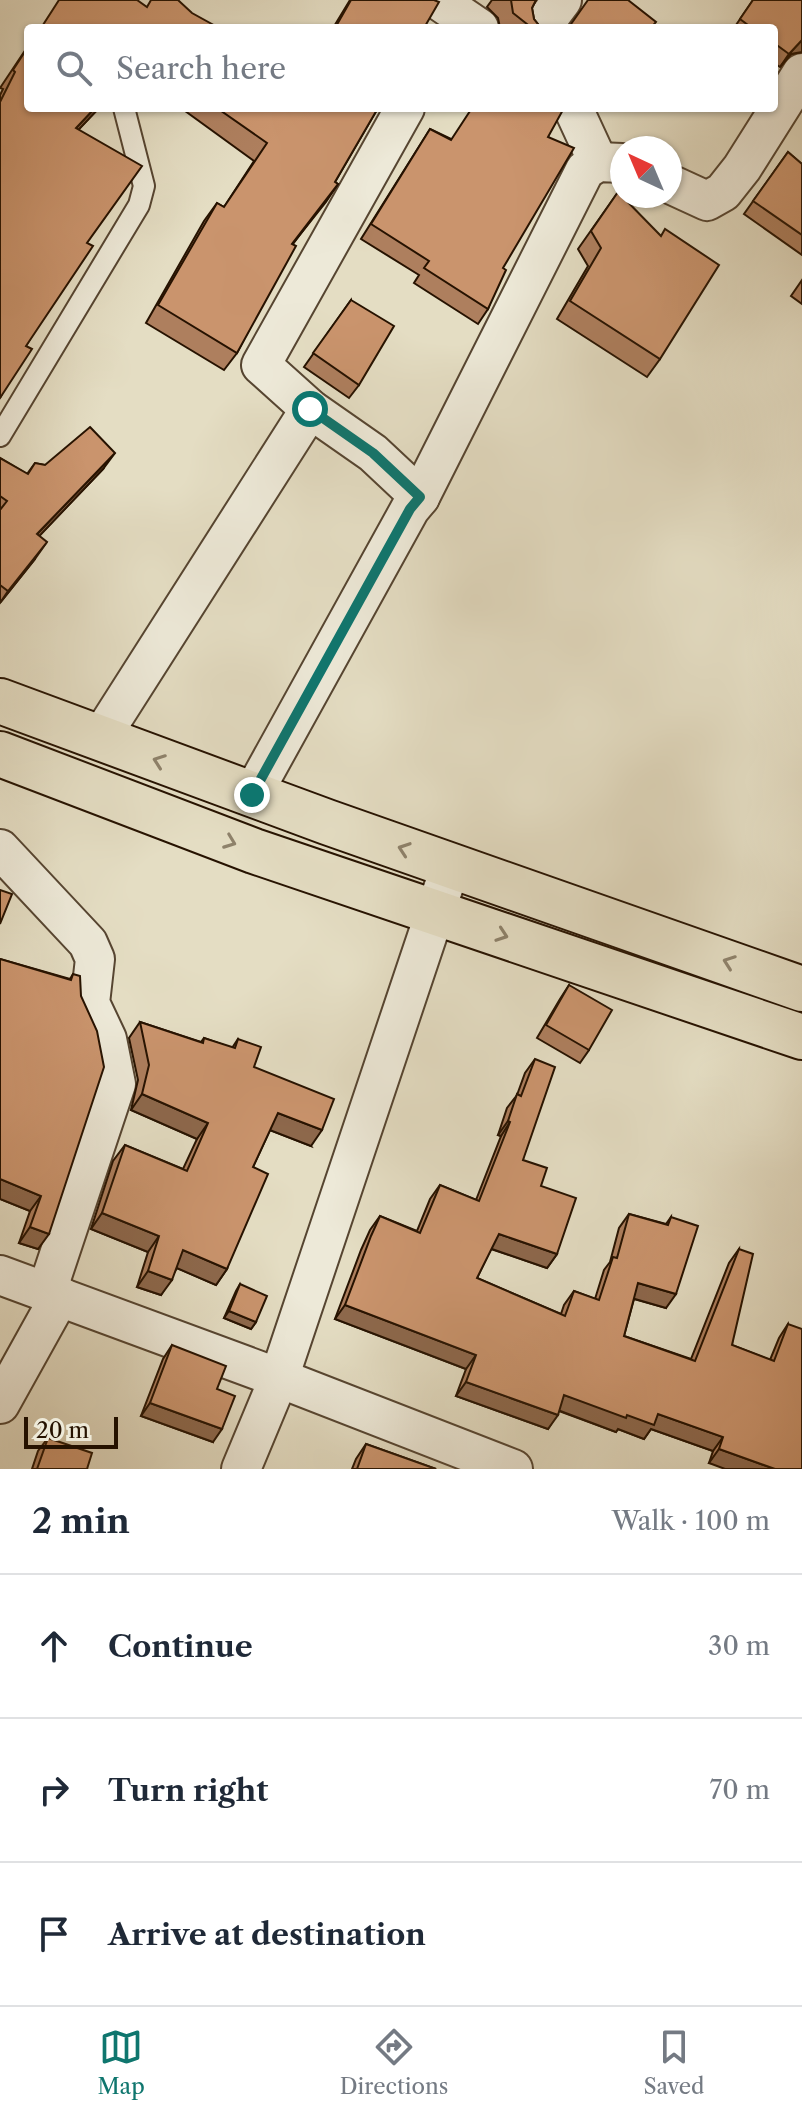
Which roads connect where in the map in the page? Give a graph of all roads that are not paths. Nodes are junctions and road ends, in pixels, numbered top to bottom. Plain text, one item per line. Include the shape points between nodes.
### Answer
1 (562, 0) edge
2 (544, 24) edge
3 (802, 73) edge
4 (778, 109) edge
5 (125, 112) edge
6 (403, 112) edge
7 (576, 112) edge
8 (776, 112) edge
9 (610, 162) edge
10 (682, 190) edge
11 (310, 409) junction
12 (0, 436) edge
13 (420, 497) junction
14 (0, 701) edge
15 (99, 740) junction
16 (0, 754) edge
17 (252, 795) junction
18 (0, 849) edge
19 (451, 865) junction
20 (436, 913) junction
21 (797, 977) edge
22 (802, 1037) edge
23 (0, 1275) edge
24 (54, 1294) junction
25 (279, 1378) junction
26 (0, 1404) edge
27 (241, 1469) edge
28 (513, 1469) edge

1 - 2 street
3 - 4 street
5 - 12 lane via 144,186 139,205
6 - 11 street via 261,365
7 - 9 street
8 - 10 street via 723,192 707,201
9 - 13 street via 585,170
11 - 13 street via 373,453
11 - 15 street
13 - 17 street
14 - 15 highway
17 -> 15 highway
16 -> 20 highway via 254,851
19 -> 17 highway
18 - 24 street via 88,943 95,959 90,1003 107,1039 116,1084
19 - 20 street
21 -> 19 highway
20 -> 22 highway
20 - 25 street
23 - 24 street
24 - 25 street
24 - 26 street
25 - 27 street
25 - 28 street

